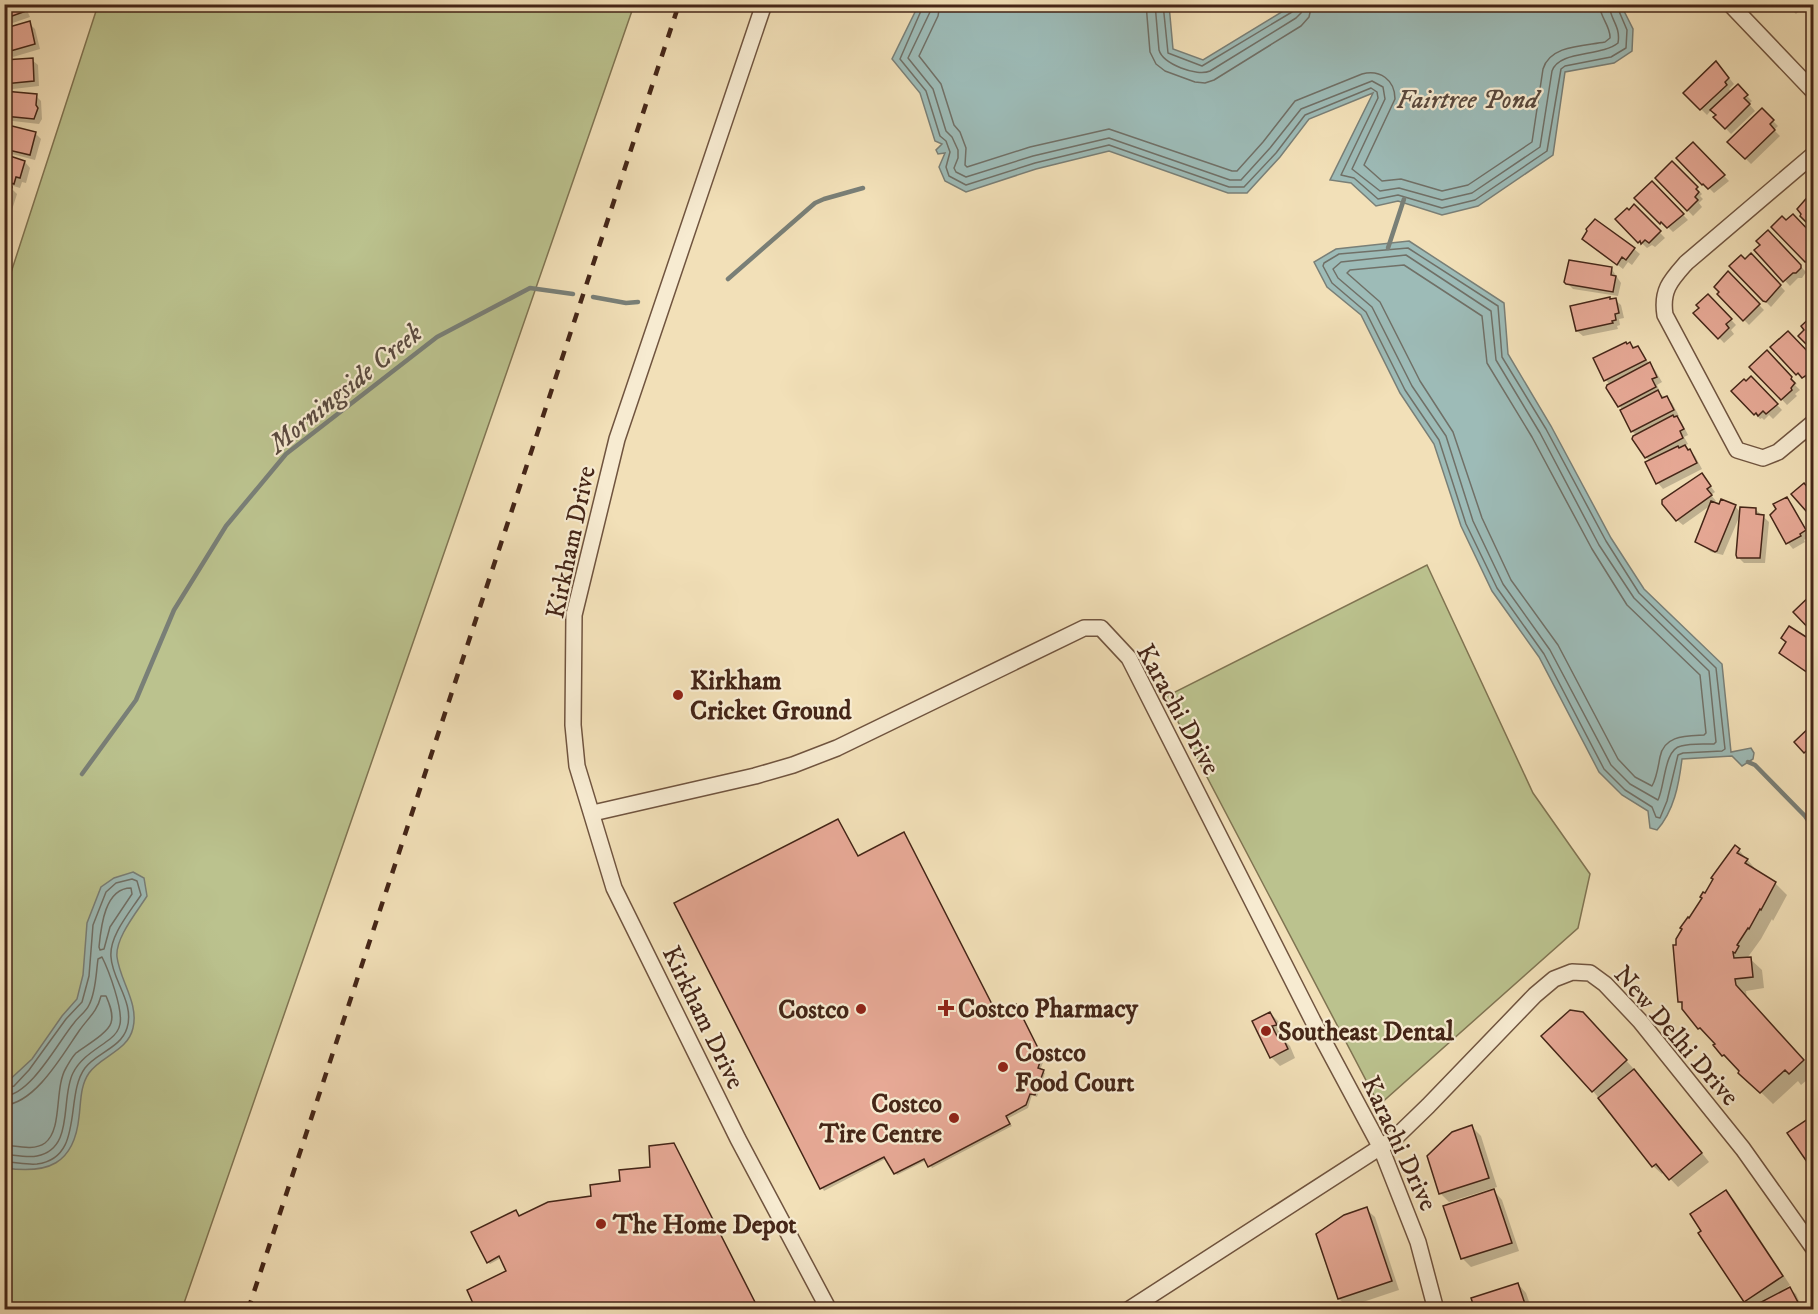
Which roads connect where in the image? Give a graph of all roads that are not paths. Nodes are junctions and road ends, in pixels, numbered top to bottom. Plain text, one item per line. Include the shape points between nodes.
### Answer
1 (764, 4) edge
2 (1730, 4) edge
3 (1814, 92) edge
4 (1814, 154) edge
5 (1814, 422) edge
6 (593, 813) junction
7 (1381, 1148) junction
8 (1814, 1249) edge
9 (829, 1310) edge
10 (1128, 1310) edge
11 (1436, 1310) edge

1 - 6 street, Kirkham Drive via 617,439 574,615 574,745
2 - 3 street
4 - 5 street via 1686,263 1670,281 1663,301 1665,315 1737,450 1763,458 1778,452
6 - 7 street, Karachi Drive via 793,765 837,748 1084,628 1101,628 1129,658
6 - 9 street, Kirkham Drive via 614,888 738,1139
7 - 8 street, New Delhi Drive via 1554,979 1572,972 1590,973 1641,1021 1743,1149
7 - 10 street, New Delhi Drive
7 - 11 street, Karachi Drive via 1418,1242

